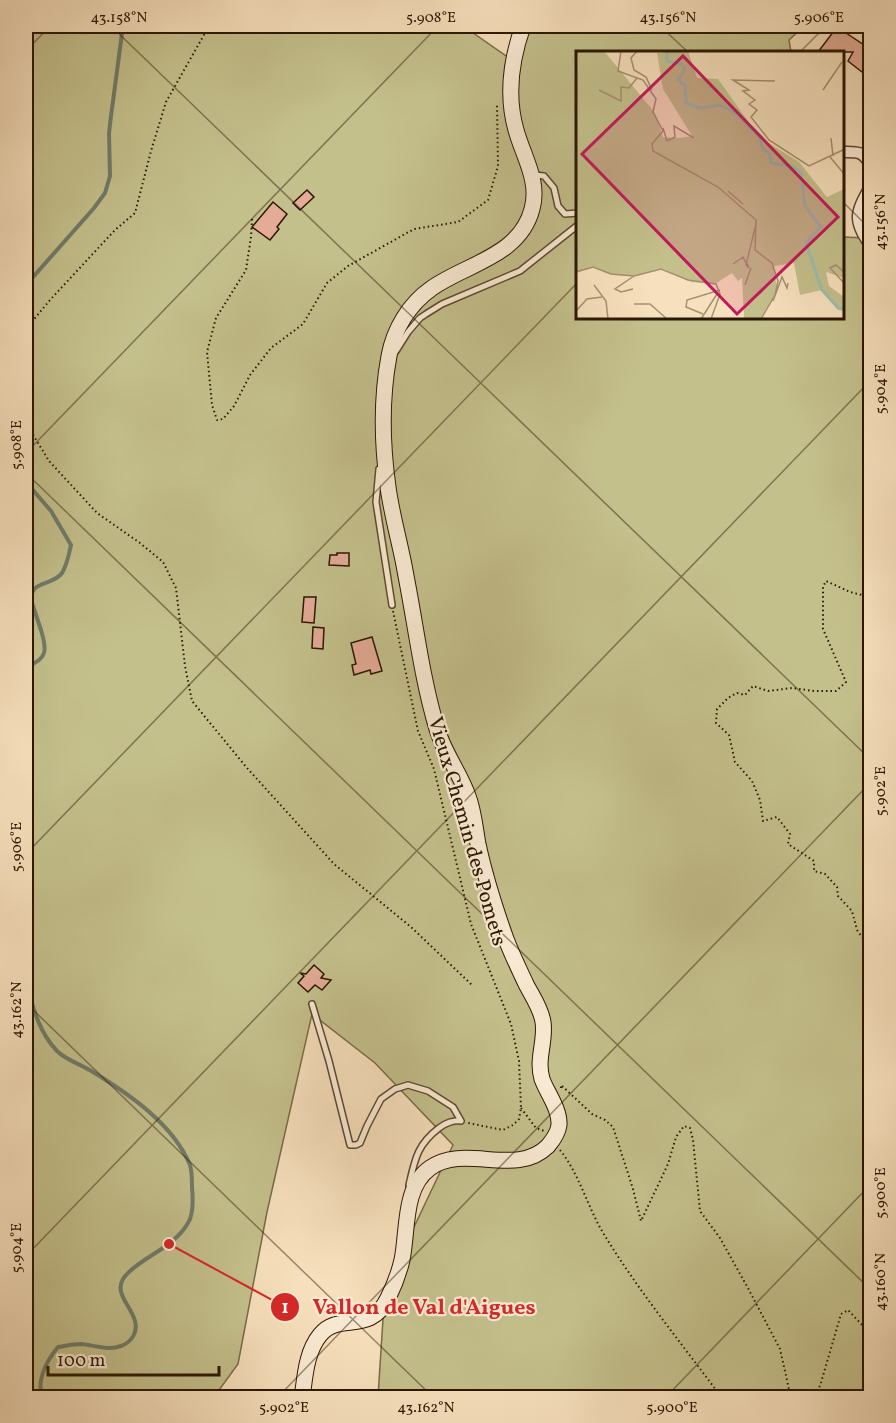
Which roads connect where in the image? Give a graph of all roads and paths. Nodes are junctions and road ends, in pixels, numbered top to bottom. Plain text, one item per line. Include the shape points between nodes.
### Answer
1 (209, 26) edge
2 (524, 26) edge
3 (499, 96) dead end
4 (845, 152) edge
5 (870, 164) edge
6 (531, 175) junction
7 (870, 187) edge
8 (576, 213) edge
9 (252, 219) dead end
10 (576, 227) edge
11 (870, 245) edge
12 (26, 329) edge
13 (388, 363) junction
14 (26, 423) edge
15 (384, 428) junction
16 (870, 597) edge
17 (392, 605) joint
18 (870, 948) edge
19 (472, 985) dead end
20 (312, 1004) dead end
21 (562, 1094) dead end
22 (521, 1108) junction
23 (461, 1122) junction
24 (554, 1138) junction
25 (405, 1226) junction
26 (870, 1342) edge
27 (301, 1392) edge
28 (722, 1398) edge
29 (791, 1398) edge
30 (811, 1398) edge

1 - 12 path via 166,102 135,213
2 - 6 street via 510,77 516,131
3 - 9 path via 498,166 488,200 458,222 414,229 348,266 327,283 303,324 271,348 250,375 234,406 223,420 217,420 207,352 216,318 246,270
4 - 5 street via 865,155
6 - 8 lane via 544,176 565,214
6 - 13 street via 534,205 519,235 504,249 421,297 401,322
7 - 11 street via 857,216
10 - 13 lane via 520,271 442,304 420,318
13 - 15 street
14 - 19 path via 49,461 97,513 163,562 176,588 192,701 334,864 411,927
15 - 17 lane via 376,502
15 - 24 street via 388,488 422,669 441,741 468,796 490,892 506,939 541,1014 539,1067 558,1116
16 - 18 path via 826,581 823,587 823,629 846,682 836,691 768,691 753,686 745,695 737,693 728,698 717,709 716,723 729,735 735,762 752,781 763,821 777,817 790,834 788,844 814,861 814,871 825,874 837,887 838,896 852,911 857,930
17 - 22 path, Vieux Chemin des Pomets via 418,731 436,778 471,924 511,1024 519,1061
20 - 23 lane via 350,1144 360,1143 381,1099 408,1085 429,1091 453,1107
21 - 29 path via 561,1085 592,1114 613,1127 641,1221 676,1137 684,1126 690,1128 700,1211 720,1238 780,1349
22 - 23 path via 519,1119 503,1130
22 - 24 path via 536,1128
23 - 25 lane via 443,1125 426,1138 414,1161
24 - 25 street via 541,1152 522,1159 459,1158 434,1165 418,1180
24 - 28 path via 627,1271
25 - 27 street via 402,1261 385,1305 369,1319 331,1326 321,1333 310,1355
26 - 30 path via 864,1327 848,1310 841,1314 820,1386

